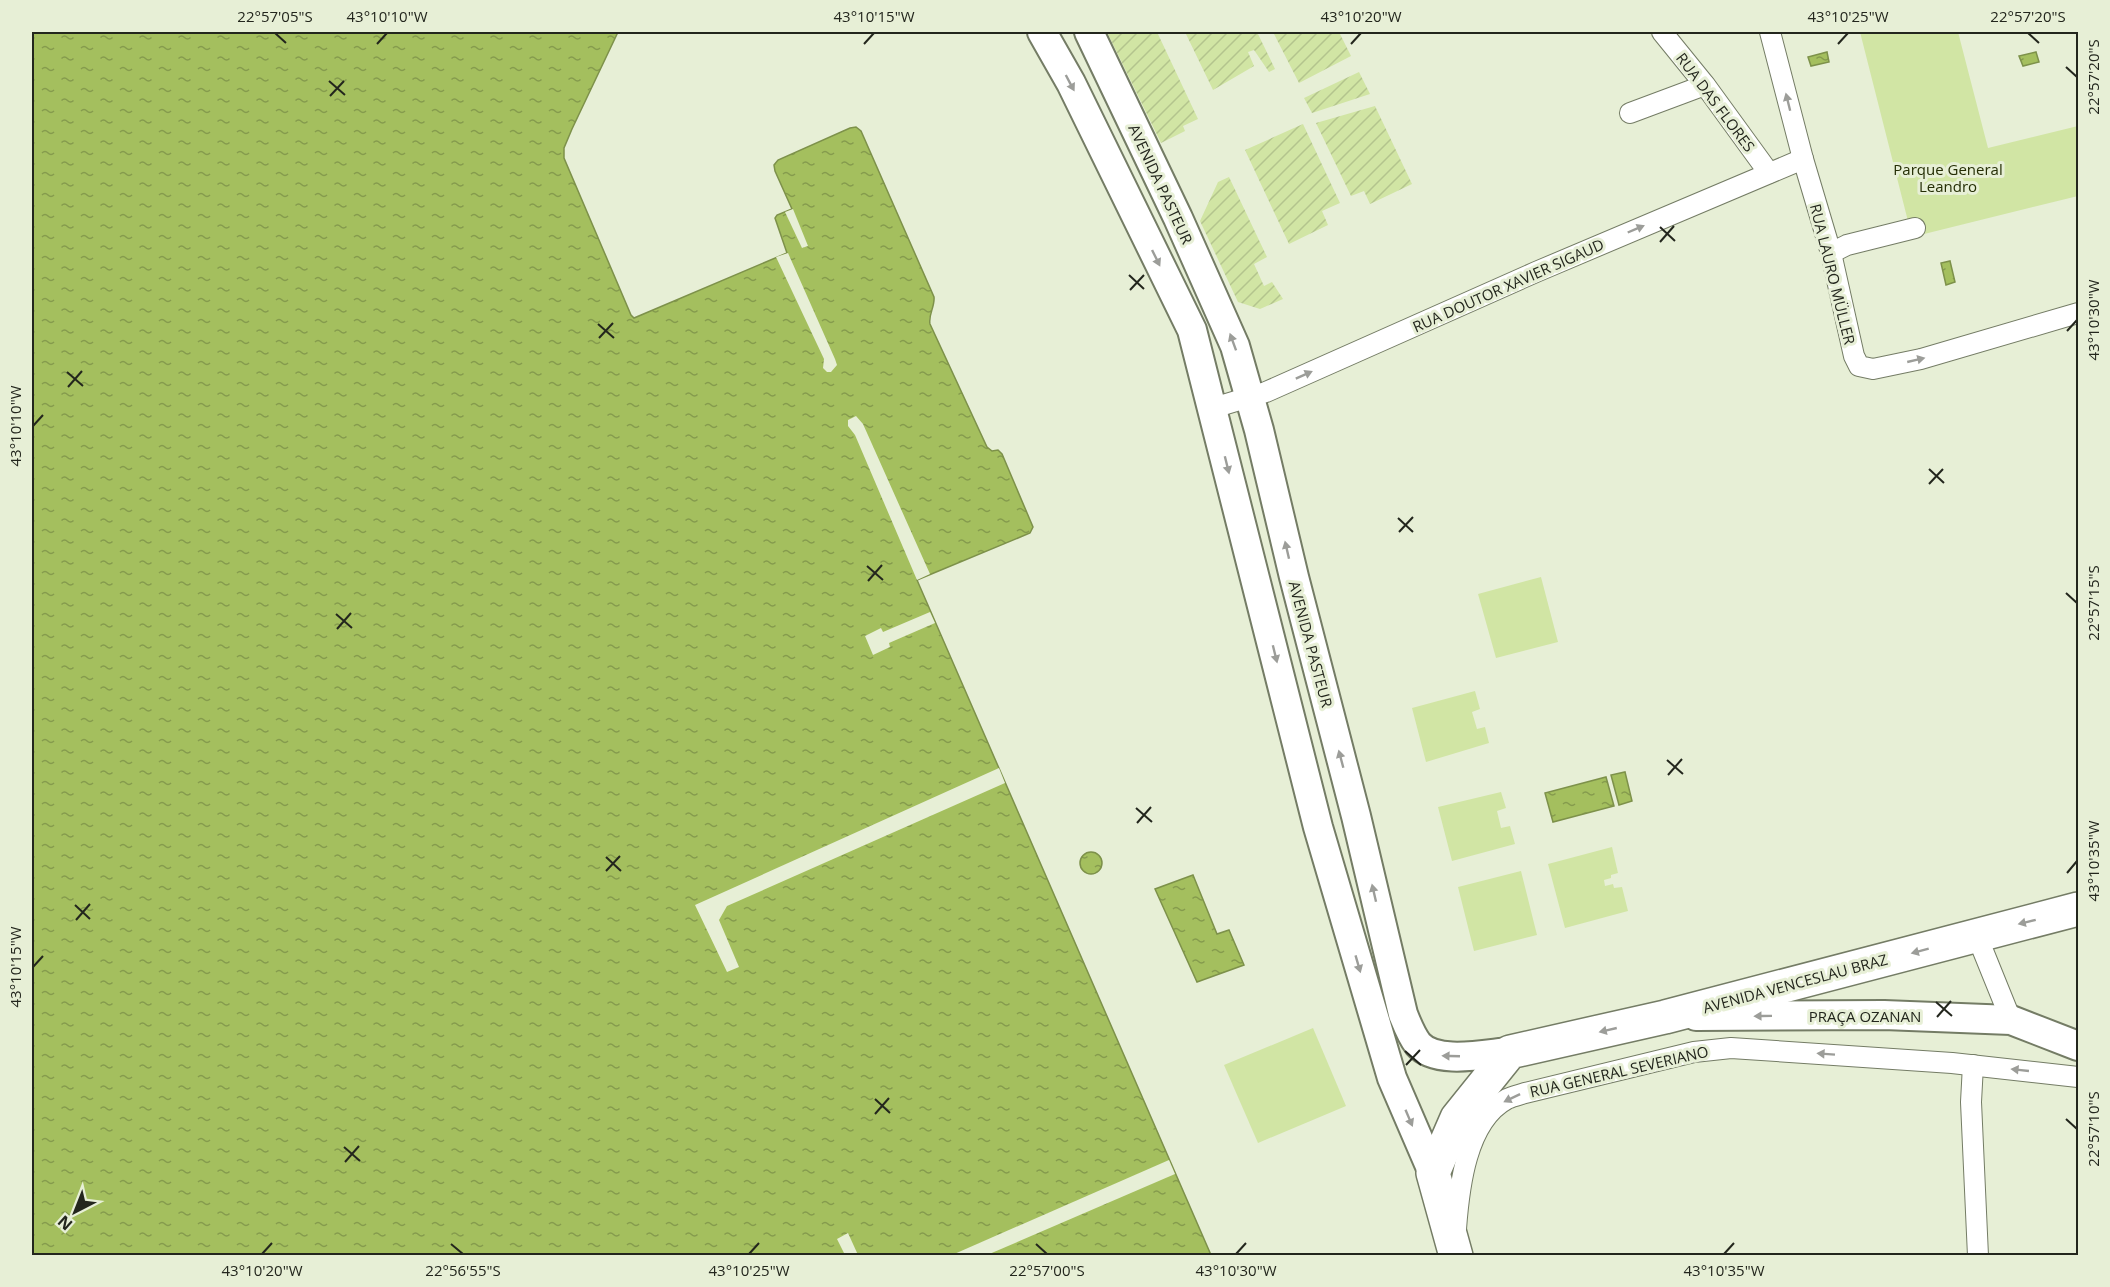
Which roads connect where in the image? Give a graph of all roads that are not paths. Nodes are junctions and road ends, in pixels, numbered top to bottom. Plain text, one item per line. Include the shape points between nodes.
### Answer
1 (1042, 32) edge
2 (1089, 32) edge
3 (1662, 32) edge
4 (1770, 32) edge
5 (1706, 85) junction
6 (1630, 113) dead end
7 (1803, 159) junction
8 (1769, 173) junction
9 (1915, 228) dead end
10 (1831, 253) junction
11 (2079, 313) edge
12 (1250, 398) junction
13 (1213, 408) junction
14 (1356, 816) junction
15 (1318, 827) junction
16 (2079, 909) edge
17 (1977, 936) junction
18 (1665, 1017) junction
19 (2011, 1020) junction
20 (2079, 1046) edge
21 (1509, 1052) junction
22 (1973, 1065) junction
23 (2079, 1077) edge
24 (1433, 1173) junction
25 (1455, 1254) edge
26 (1978, 1256) edge

1 -> 13 street via 1192,330
12 -> 2 street, AVENIDA PASTEUR via 1230,332
3 - 5 street, RUA DAS FLORES
7 -> 4 street, RUA LAURO MÜLLER
5 - 6 street
5 - 8 street, RUA DAS FLORES
7 - 8 street, RUA DOUTOR XAVIER SIGAUD
7 - 10 street, RUA LAURO MÜLLER
12 -> 8 street, RUA DOUTOR XAVIER SIGAUD
9 - 10 street via 1847,245
10 -> 11 street, RUA LAURO MÜLLER via 1859,366 1873,369 1922,359
12 - 13 street, RUA DOUTOR XAVIER SIGAUD
14 -> 12 street, AVENIDA PASTEUR
13 -> 15 street
14 - 15 street
21 -> 14 street, AVENIDA PASTEUR via 1467,1056 1431,1053 1419,1045 1403,1014
15 -> 24 street via 1392,1078
16 -> 17 highway, AVENIDA VENCESLAU BRAZ
17 -> 18 highway, AVENIDA VENCESLAU BRAZ
17 - 19 street
19 -> 18 street, PRAÇA OZANAN via 1884,1014
18 -> 21 highway, AVENIDA VENCESLAU BRAZ
19 - 20 street
21 - 24 highway via 1457,1118
23 -> 22 street, RUA GENERAL SEVERIANO
22 -> 25 street, RUA GENERAL SEVERIANO via 1721,1048 1525,1093 1506,1100 1479,1131 1459,1191
22 - 26 street
24 - 25 highway

